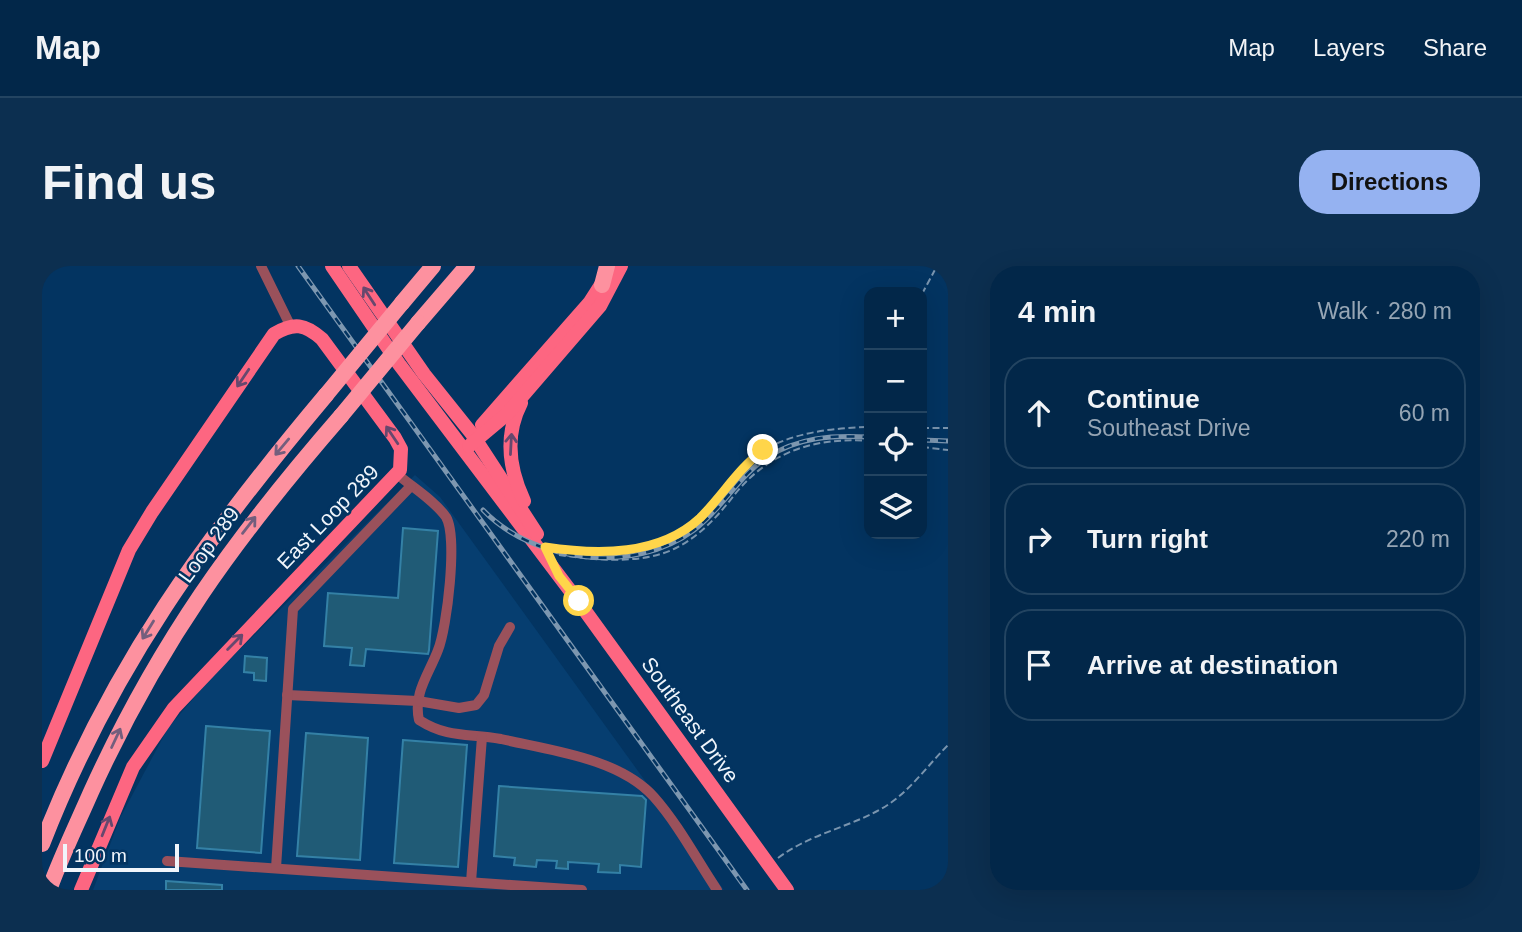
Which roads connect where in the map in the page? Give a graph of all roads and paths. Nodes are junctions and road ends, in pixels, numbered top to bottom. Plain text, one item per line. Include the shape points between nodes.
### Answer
1 (261, 266) edge
2 (332, 266) edge
3 (349, 266) edge
4 (433, 266) edge
5 (609, 266) edge
6 (621, 266) edge
7 (937, 266) edge
8 (465, 269) edge
9 (602, 285) joint
10 (926, 287) edge
11 (290, 325) junction
12 (531, 387) junction
13 (864, 428) edge
14 (927, 428) edge
15 (948, 428) edge
16 (864, 441) edge
17 (469, 442) junction
18 (927, 448) edge
19 (948, 450) edge
20 (397, 474) junction
21 (411, 486) junction
22 (536, 532) junction
23 (548, 551) junction
24 (559, 576) junction
25 (510, 627) dead end
26 (287, 695) junction
27 (418, 701) junction
28 (482, 737) junction
29 (948, 745) edge
30 (42, 761) edge
31 (76, 826) junction
32 (42, 844) edge
33 (167, 861) dead end
34 (768, 865) junction
35 (276, 868) junction
36 (471, 882) junction
37 (50, 890) edge
38 (58, 890) edge
39 (81, 890) edge
40 (582, 890) edge
41 (717, 890) edge
42 (786, 890) edge

1 - 11 lane
2 - 17 main road, Southeast Drive via 376,333
17 -> 3 main road, Southeast Drive
4 -> 32 highway, Loop 289, bridge via 211,536 156,616 87,737
5 - 9 highway
6 - 12 main road via 600,306
7 - 10 path
31 -> 8 highway, Loop 289, bridge via 136,698 181,622 248,526
9 - 17 main road
20 -> 11 main road, East Loop 289 via 403,461 395,438 322,339 309,327
11 -> 30 main road via 274,334 251,366 129,550
12 - 17 main road
22 -> 12 main road via 513,471 510,444 515,417
13 - 23 path via 809,434 763,450 701,517 670,539 626,550
14 - 15 path
16 - 23 path via 831,441 776,457 748,480 708,525 664,553 632,559
17 - 22 main road, Southeast Drive
17 - 24 main road, Southeast Drive
18 - 19 path
20 - 21 lane
39 -> 20 main road, East Loop 289 via 133,767 174,708
21 - 26 lane via 293,609
21 - 27 lane via 446,518 451,538 446,616
22 - 23 main road, Southeast Drive
23 - 24 main road, Southeast Drive
24 - 34 main road, Southeast Drive
25 - 27 lane via 476,705 459,708
26 - 27 lane
26 - 35 lane
27 - 28 lane via 419,720 438,733
28 - 36 lane
28 - 41 lane via 600,764 641,785
29 - 34 path via 883,808 823,831
31 - 37 highway, Loop 289
31 - 38 highway
33 - 35 lane
34 - 42 main road, Southeast Drive
35 - 36 lane
36 - 40 lane

